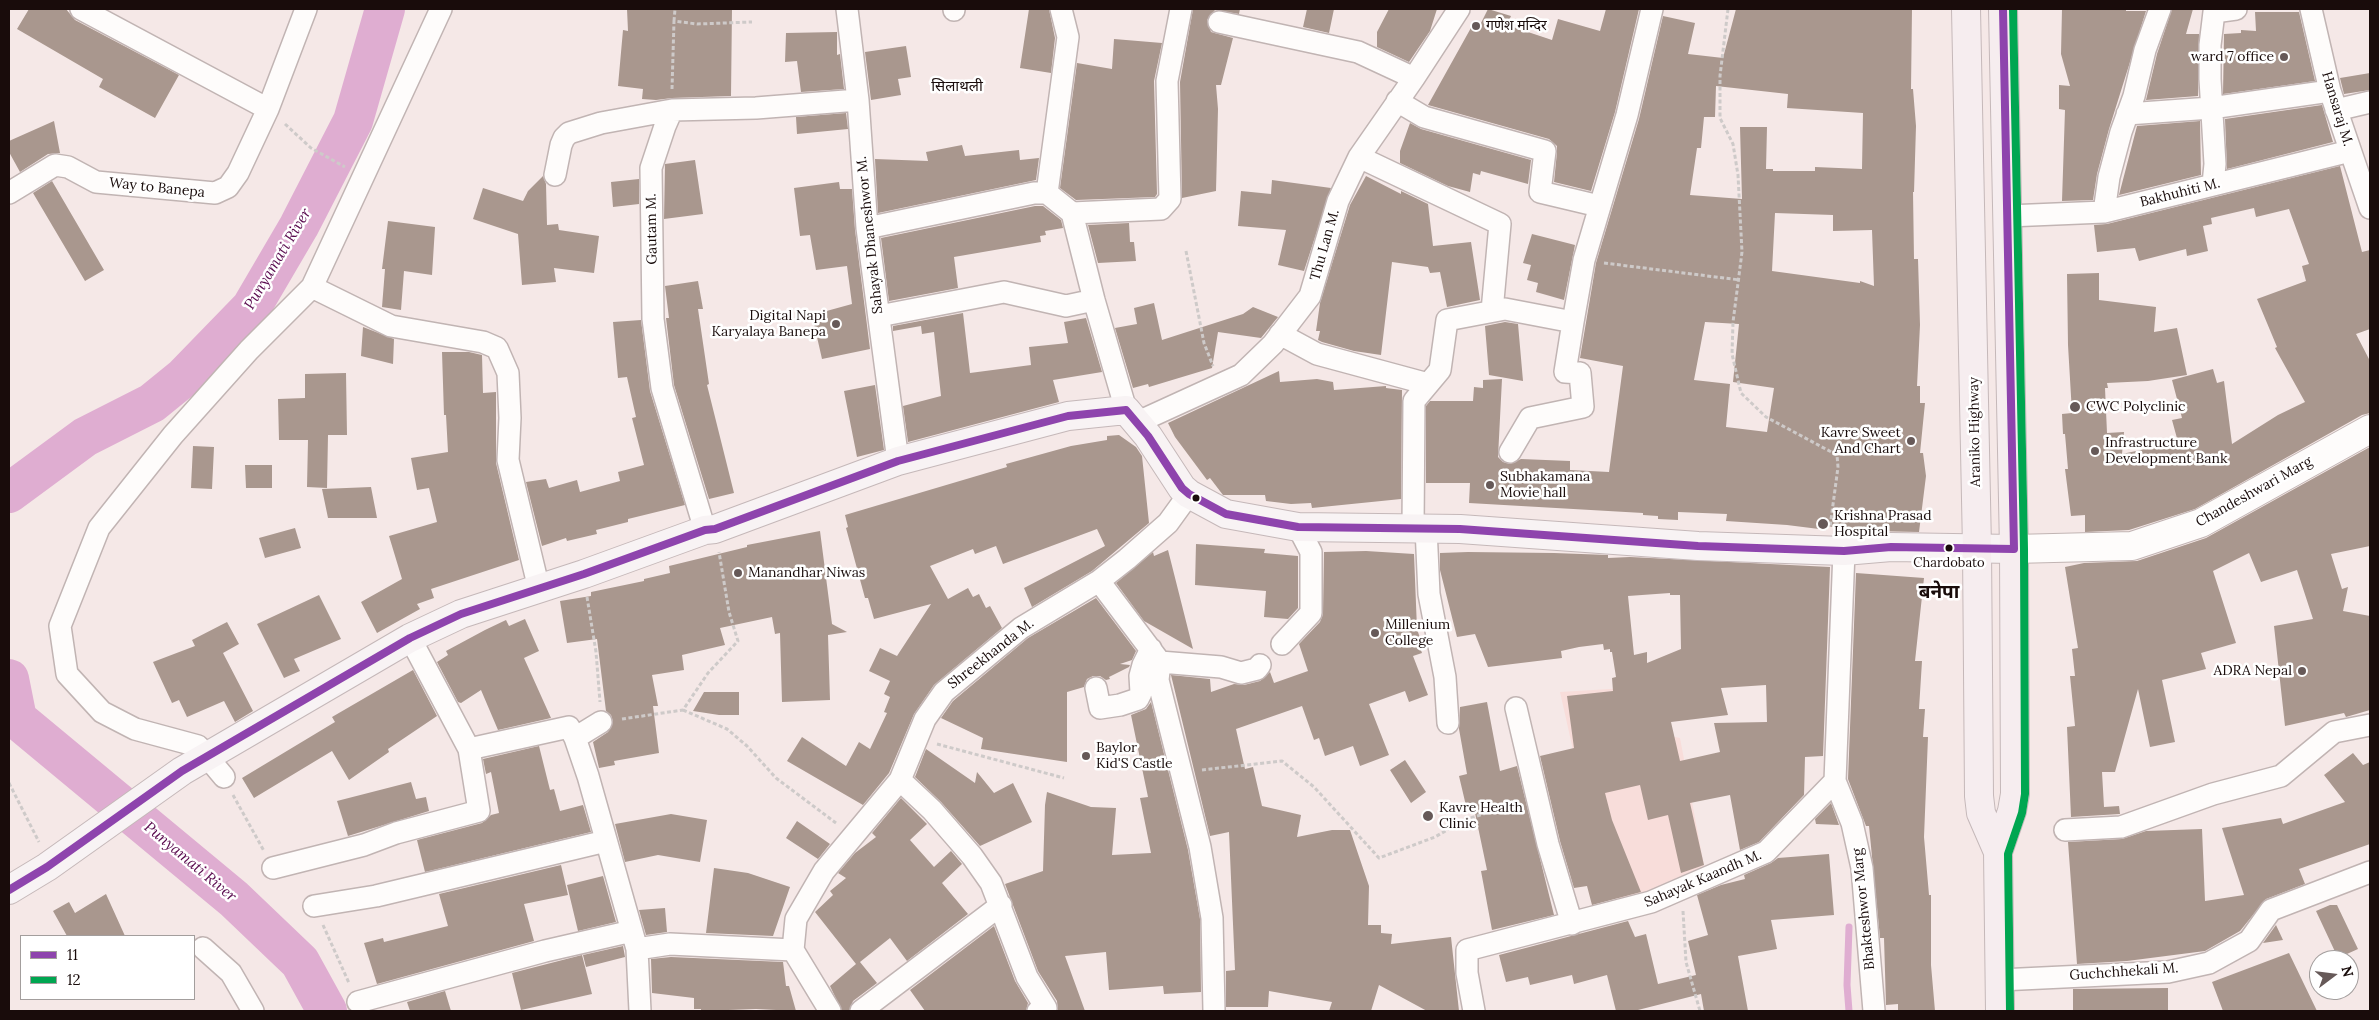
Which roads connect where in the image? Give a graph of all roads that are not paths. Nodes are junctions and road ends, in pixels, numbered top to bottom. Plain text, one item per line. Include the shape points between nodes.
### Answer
1 (81, 9) edge
2 (306, 9) edge
3 (440, 9) edge
4 (847, 9) edge
5 (1061, 9) edge
6 (1181, 9) edge
7 (1459, 9) edge
8 (1652, 9) edge
9 (1966, 9) edge
10 (2003, 9) edge
11 (2160, 9) edge
12 (2236, 9) edge
13 (2311, 9) edge
14 (1219, 22) dead end
15 (1414, 78) junction
16 (858, 100) junction
17 (1397, 101) junction
18 (2333, 101) junction
19 (2370, 102) edge
20 (2210, 108) junction
21 (268, 110) junction
22 (672, 110) junction
23 (2127, 114) junction
24 (2350, 151) junction
25 (1358, 157) junction
26 (555, 175) dead end
27 (2213, 184) junction
28 (1047, 192) junction
29 (9, 193) edge
30 (1598, 206) junction
31 (2370, 208) edge
32 (2104, 212) junction
33 (1072, 213) junction
34 (2008, 216) junction
35 (867, 228) junction
36 (312, 287) junction
37 (1094, 300) junction
38 (1492, 311) junction
39 (879, 316) junction
40 (1573, 322) junction
41 (1280, 334) junction
42 (1428, 384) junction
43 (1131, 416) junction
44 (2370, 429) edge
45 (1510, 452) dead end
46 (898, 461) junction
47 (1189, 494) junction
48 (1298, 527) junction
49 (1420, 528) junction
50 (710, 530) junction
51 (1977, 548) junction
52 (2014, 549) junction
53 (1844, 550) junction
54 (1099, 581) junction
55 (539, 589) junction
56 (410, 638) junction
57 (1282, 644) dead end
58 (1155, 655) junction
59 (1260, 665) dead end
60 (1096, 688) dead end
61 (1516, 708) dead end
62 (601, 722) road end
63 (1448, 723) dead end
64 (2370, 725) edge
65 (575, 738) junction
66 (469, 750) junction
67 (215, 767) junction
68 (900, 780) junction
69 (1835, 781) junction
70 (2064, 830) dead end
71 (606, 841) junction
72 (1998, 852) junction
73 (273, 868) dead end
74 (2370, 872) edge
75 (9, 890) edge
76 (314, 906) dead end
77 (1001, 906) junction
78 (1572, 924) junction
79 (634, 940) junction
80 (203, 948) dead end
81 (793, 950) junction
82 (2000, 980) junction
83 (358, 1002) dead end
84 (253, 1011) edge
85 (640, 1011) edge
86 (830, 1011) edge
87 (861, 1011) edge
88 (1038, 1011) edge
89 (1214, 1011) edge
90 (1474, 1011) edge
91 (1874, 1011) edge
92 (2000, 1011) edge

1 - 21 street
2 - 21 street
3 - 36 street
4 - 16 street, Sahayak Dhaneshwor M.
5 - 28 street via 1068,37
6 - 33 street via 1167,81 1170,199 1161,209
7 - 15 street, Thu Lan M.
8 - 30 street via 1627,115
9 - 51 highway, Araniko Highway
10 - 34 highway, Araniko Highway
11 - 23 street
12 - 20 street via 2214,12 2210,45
13 - 18 street, Hansaraj M.
14 - 15 street via 1358,52
15 - 17 street, Thu Lan M.
16 - 22 street via 756,108
16 - 35 street, Sahayak Dhaneshwor M.
17 - 25 street, Thu Lan M.
17 - 30 street via 1424,117 1545,152 1540,192
18 - 19 street
18 - 20 street
18 - 24 street, Hansaraj M.
20 - 23 street
20 - 27 street via 2215,164
21 - 29 street, Way to Banepa via 238,172 228,187 215,193 96,182 68,167 55,165
22 - 26 street via 601,123 569,133 561,145
22 - 50 street, Gautam M. via 651,168 653,319 662,388
23 - 32 street via 2113,160
24 - 27 street, Bakhuhiti M.
24 - 31 street, Hansaraj M.
25 - 38 street via 1500,224
25 - 41 street, Thu Lan M. via 1338,201 1310,296
27 - 32 street, Bakhuhiti M.
28 - 33 street
28 - 35 street
30 - 40 street
32 - 34 street, Bakhuhiti M.
33 - 37 street
34 - 52 highway, Araniko Highway
35 - 39 street, Sahayak Dhaneshwor M.
36 - 55 street via 391,326 483,342 496,348 508,373 508,460
36 - 67 street via 249,350 173,435 99,528 60,626 67,674 102,712 135,729 198,746
37 - 39 street via 1066,306 1004,292
37 - 43 street
38 - 40 street via 1505,309
38 - 42 street via 1447,320 1440,370
39 - 46 street, Sahayak Dhaneshwor M.
40 - 45 street via 1565,372 1580,373 1583,407 1530,418
41 - 42 street via 1317,354
41 - 43 street, Thu Lan M. via 1241,375
42 - 49 street via 1414,401
43 - 46 main road via 1068,416
43 - 47 main road
44 - 52 street, Chandeshwari Marg via 2201,524 2132,546
46 - 50 main road
47 - 48 main road via 1226,514
47 - 54 street, Shreekhanda M. via 1168,523
48 - 49 main road
48 - 57 street via 1311,552 1311,613
49 - 53 main road via 1698,546
49 - 63 street via 1445,677
50 - 55 main road
51 - 52 main road
51 - 53 main road
51 - 72 highway, Araniko Highway via 1979,796 1981,813
52 - 72 highway, Araniko Highway via 2015,794
53 - 69 street
54 - 58 street
54 - 68 street, Shreekhanda M. via 1021,628 944,692 925,719
55 - 56 main road via 461,614
56 - 66 street
56 - 67 main road
58 - 59 street via 1241,673 1257,669
58 - 60 street via 1143,665 1138,698 1100,708
58 - 89 street via 1158,680 1200,847 1212,918
61 - 78 street via 1536,798
62 - 65 street
64 - 70 street via 2334,732 2281,776 2213,794 2121,826
65 - 66 street via 569,727
65 - 71 street
66 - 73 street via 479,811
67 - 75 main road via 182,771
68 - 77 street via 932,810 972,856 991,883
68 - 81 street, Shreekhanda M. via 824,871 796,919
69 - 78 street, Sahayak Kaandh M. via 1766,852 1651,902
69 - 91 street, Bhakteshwor Marg via 1852,823 1862,868
71 - 76 street via 376,896
71 - 79 street
72 - 82 highway, Araniko Highway
74 - 82 street, Guchchhekali M. via 2271,910 2249,941 2209,963 2168,972
77 - 87 street
77 - 88 street via 1027,977 1046,1008
78 - 90 street, Sahayak Kaandh M. via 1467,950 1467,973
79 - 81 street
79 - 83 street via 545,951
79 - 85 street
80 - 84 street via 232,973
81 - 86 street
82 - 92 highway, Araniko Highway

